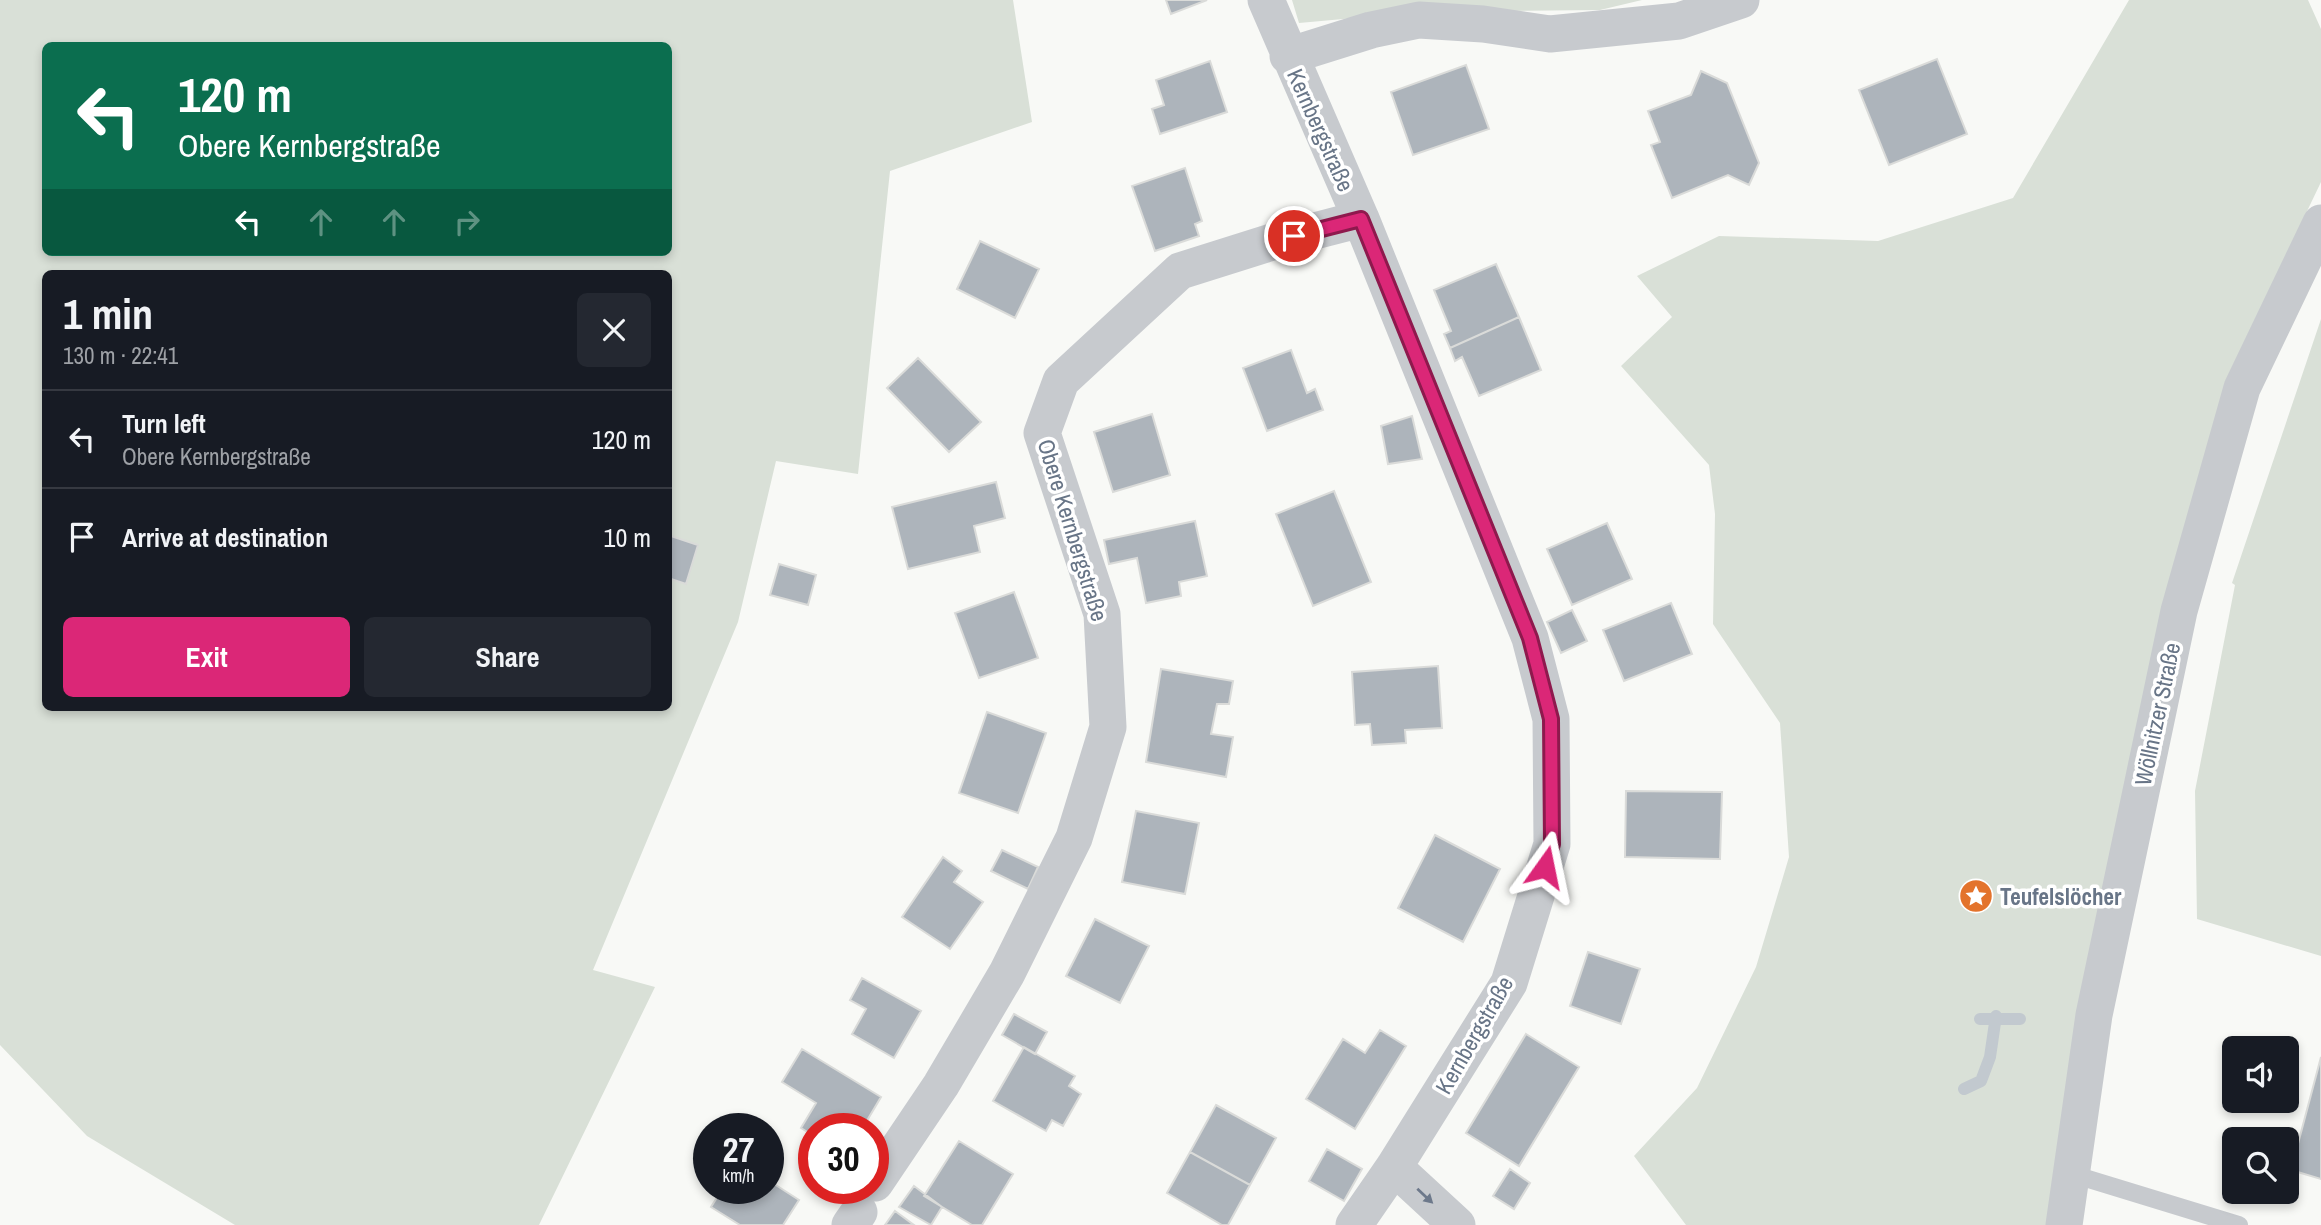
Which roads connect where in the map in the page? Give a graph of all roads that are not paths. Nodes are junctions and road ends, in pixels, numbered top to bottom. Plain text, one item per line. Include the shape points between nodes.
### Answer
1 (1266, 0) edge
2 (1741, 0) edge
3 (1287, 56) junction
4 (1361, 219) junction
5 (2321, 223) edge
6 (1394, 1167) junction
7 (2072, 1174) junction
8 (862, 1207) edge
9 (1354, 1225) edge
10 (1457, 1225) edge
11 (2064, 1225) edge
12 (2239, 1225) edge

1 - 3 street, Kernbergstraße
2 - 3 street via 1679,21 1550,34 1419,20
3 - 4 street, Kernbergstraße
4 - 6 street, Kernbergstraße via 1530,638 1551,719 1552,844 1509,983
4 - 8 street, Obere Kernbergstraße via 1180,271 1060,381 1042,433 1102,614 1108,727 1074,838 1007,973
5 - 7 street, Wöllnitzer Straße via 2242,388 2179,611 2094,1015
6 - 9 street, Kernbergstraße
6 -> 10 street
7 - 11 street, Wöllnitzer Straße
7 - 12 lane

